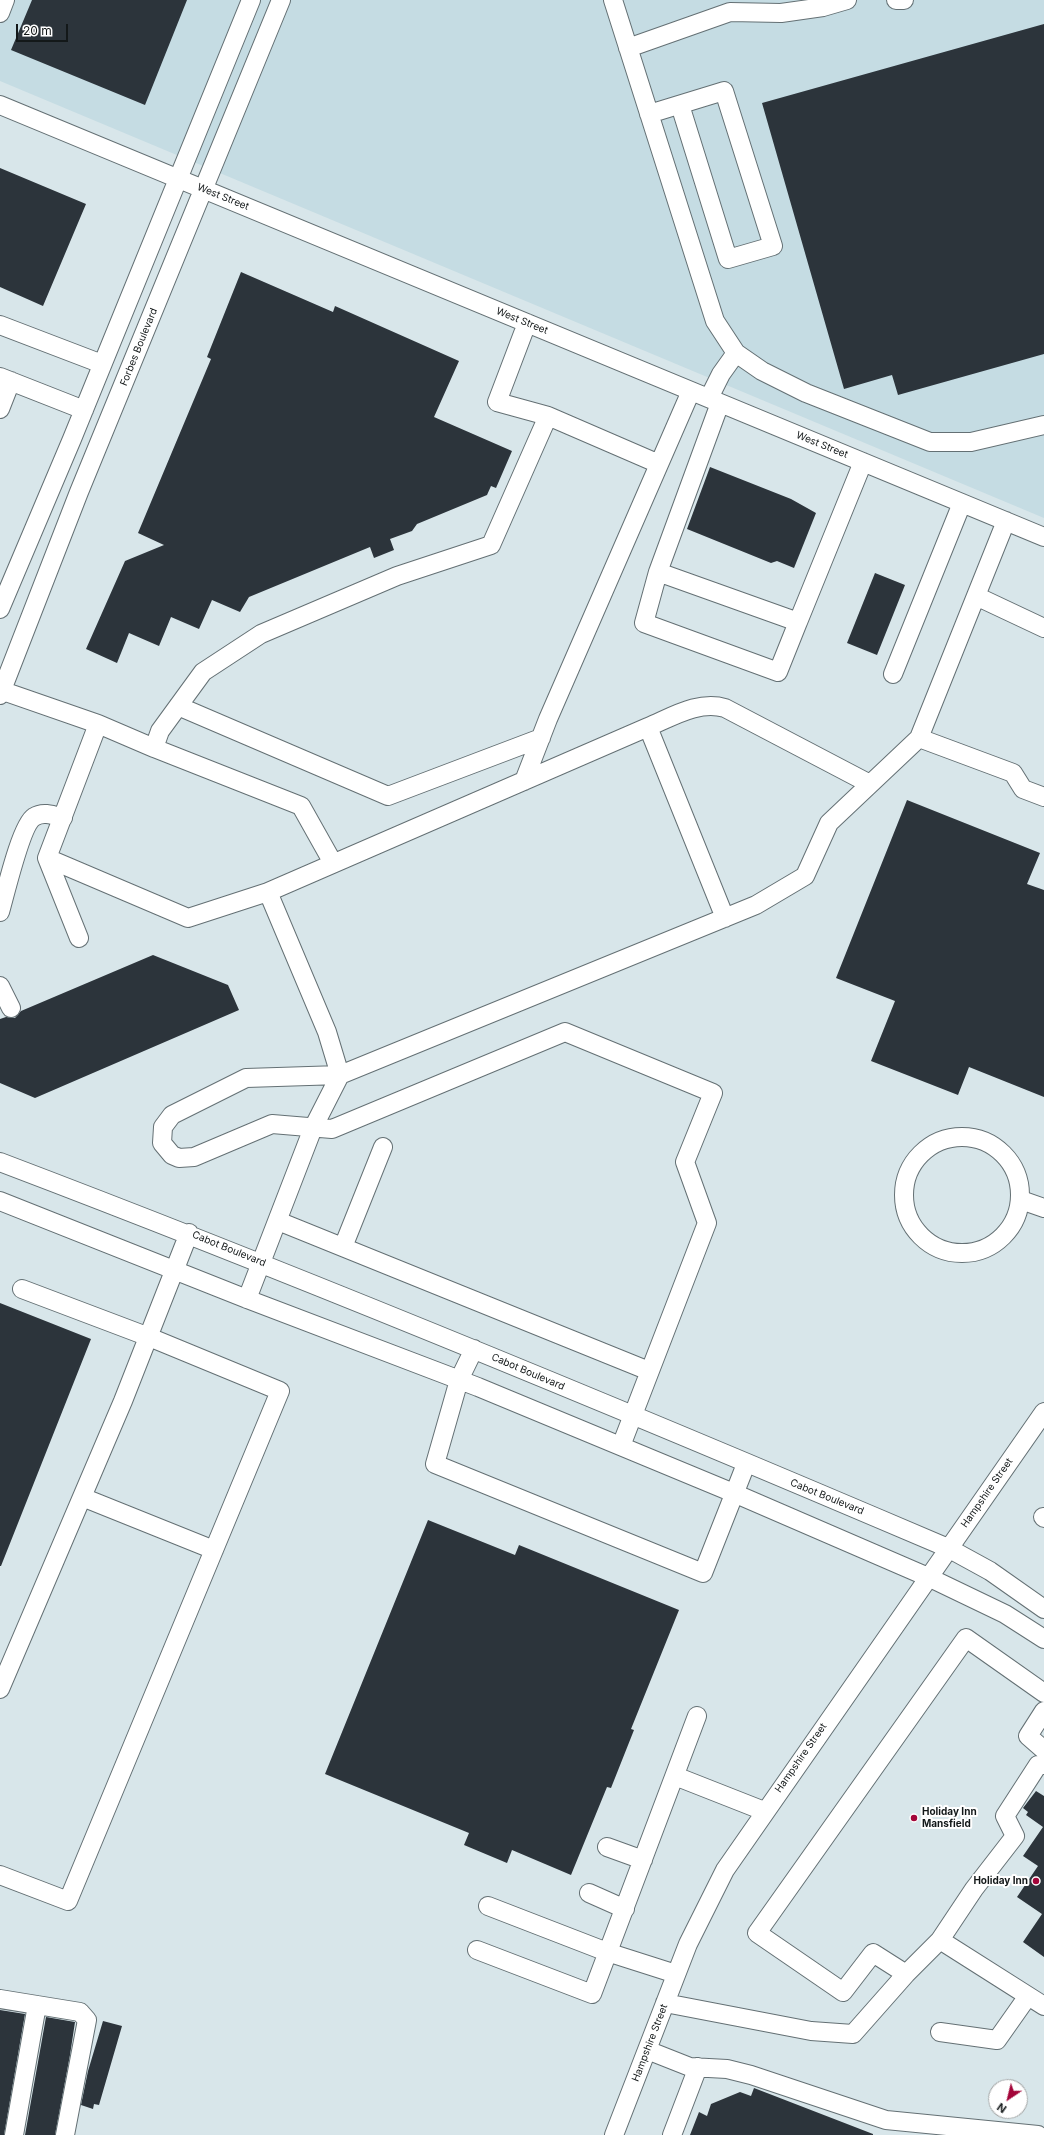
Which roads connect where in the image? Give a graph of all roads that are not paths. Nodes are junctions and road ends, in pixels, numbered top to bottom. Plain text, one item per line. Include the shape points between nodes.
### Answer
1 (5, 0) edge
2 (251, 0) edge
3 (281, 0) edge
4 (284, 0) edge
5 (613, 0) edge
6 (847, 0) edge
7 (896, 0) edge
8 (904, 0) edge
9 (0, 14) edge
10 (628, 48) junction
11 (0, 105) edge
12 (680, 105) junction
13 (649, 114) junction
14 (178, 179) junction
15 (204, 189) junction
16 (527, 323) junction
17 (0, 325) edge
18 (736, 353) junction
19 (99, 372) junction
20 (6, 379) edge
21 (121, 390) junction
22 (691, 390) junction
23 (714, 400) junction
24 (0, 410) edge
25 (84, 410) junction
26 (548, 416) junction
27 (1044, 425) edge
28 (864, 462) junction
29 (659, 464) junction
30 (962, 502) junction
31 (1006, 521) junction
32 (1044, 537) edge
33 (658, 572) junction
34 (976, 596) junction
35 (0, 609) edge
36 (798, 622) junction
37 (1044, 628) edge
38 (892, 674) dead end
39 (1, 692) edge
40 (178, 706) junction
41 (98, 724) junction
42 (648, 727) junction
43 (541, 738) junction
44 (919, 738) junction
45 (154, 748) junction
46 (524, 781) junction
47 (870, 784) junction
48 (1044, 797) edge
49 (63, 818) junction
50 (47, 858) junction
51 (333, 863) junction
52 (268, 892) junction
53 (0, 912) edge
54 (725, 918) junction
55 (79, 938) dead end
56 (0, 986) edge
57 (11, 1008) dead end
58 (340, 1075) junction
59 (313, 1128) junction
60 (383, 1147) dead end
61 (0, 1162) edge
62 (1021, 1200) junction
63 (0, 1201) edge
64 (1044, 1208) edge
65 (278, 1221) junction
66 (189, 1234) junction
67 (343, 1247) junction
68 (262, 1263) junction
69 (175, 1270) junction
70 (22, 1289) dead end
71 (247, 1299) junction
72 (149, 1337) junction
73 (474, 1349) junction
74 (649, 1371) junction
75 (459, 1380) junction
76 (1044, 1412) edge
77 (632, 1416) junction
78 (621, 1446) junction
79 (746, 1464) junction
80 (736, 1494) junction
81 (82, 1497) junction
82 (948, 1548) junction
83 (214, 1550) junction
84 (928, 1578) junction
85 (1044, 1609) edge
86 (1044, 1639) edge
87 (0, 1688) edge
88 (1044, 1693) edge
89 (1044, 1711) edge
90 (697, 1716) dead end
91 (1044, 1750) edge
92 (1044, 1765) edge
93 (675, 1776) junction
94 (764, 1811) junction
95 (607, 1846) dead end
96 (643, 1860) junction
97 (0, 1875) edge
98 (589, 1893) dead end
99 (488, 1906) dead end
100 (625, 1909) junction
101 (940, 1940) junction
102 (477, 1950) dead end
103 (607, 1952) junction
104 (676, 1974) junction
105 (906, 1974) junction
106 (1028, 1996) junction
107 (0, 1999) edge
108 (665, 2003) junction
109 (37, 2005) junction
110 (1044, 2006) edge
111 (940, 2032) dead end
112 (647, 2050) junction
113 (698, 2067) junction
114 (889, 2128) edge
115 (941, 2130) edge
116 (991, 2132) edge
117 (14, 2135) edge
118 (65, 2135) edge
119 (614, 2135) edge
120 (672, 2135) edge
121 (1038, 2135) edge

1 - 9 street
2 - 14 street
3 - 4 street
3 - 15 street, Forbes Boulevard
5 - 10 street
6 - 10 street via 824,7 781,13 730,12
7 - 8 street
10 - 13 street
11 - 14 street, West Street
12 - 12 street via 724,91 773,246 728,259
12 - 13 street
13 - 18 street via 715,321
14 - 15 street, West Street
14 - 19 street
15 - 16 street, West Street
15 - 21 street, Forbes Boulevard
16 - 22 street, West Street
16 - 26 street via 496,402
17 - 19 street
18 - 23 street via 721,374
18 - 27 street via 762,371 806,393 930,442 971,442
19 - 21 street
19 - 25 street
20 - 24 street
20 - 25 street
21 - 39 street, Forbes Boulevard
22 - 23 street, West Street
22 - 29 street
23 - 28 street, West Street
23 - 33 street
25 - 35 street
26 - 29 street
26 - 40 street via 491,545 397,576 261,634 204,672
28 - 30 street, West Street
28 - 36 street
29 - 43 street
30 - 31 street, West Street
30 - 38 street
31 - 32 street, West Street
31 - 34 street
33 - 36 street
33 - 36 street via 644,623 778,672
34 - 37 street
34 - 44 street
39 - 41 street
40 - 43 street via 388,796
40 - 45 street via 160,731
41 - 45 street
41 - 49 street
42 - 46 street
42 - 47 street via 703,705 714,705 725,708
42 - 54 street
43 - 46 street
44 - 47 street
44 - 48 street via 1014,773 1023,789
45 - 51 street via 301,806
46 - 51 street
47 - 54 street via 829,823 805,876 756,905
49 - 50 street
49 - 53 street via 43,813 33,818 24,830
50 - 52 street via 188,918
50 - 55 street
51 - 52 street
52 - 58 street via 327,1032
54 - 58 street
56 - 57 street
58 - 59 street
58 - 59 street via 246,1078 166,1120 161,1135 162,1143 172,1155 186,1159 272,1124
59 - 65 street
59 - 74 street via 332,1129 565,1032 713,1093 685,1162 707,1223
60 - 67 street
61 - 66 street, Cabot Boulevard
62 - 62 street via 1020,1185 1008,1159 984,1141 970,1138 956,1137 928,1148 910,1170 905,1184 905,1206 912,1226 933,1246 954,1253 976,1252 1002,1239 1018,1214
62 - 64 street
63 - 69 street
65 - 67 street
65 - 68 street
66 - 68 street, Cabot Boulevard
66 - 69 street
67 - 74 street
68 - 71 street
68 - 73 street, Cabot Boulevard
69 - 71 street
69 - 72 street
70 - 72 street
71 - 75 street
72 - 81 street
72 - 83 street via 280,1391
73 - 75 street
73 - 77 street, Cabot Boulevard
74 - 77 street
75 - 78 street
75 - 80 street via 435,1464 442,1467 703,1573
76 - 82 street, Hampshire Street
77 - 78 street
77 - 79 street, Cabot Boulevard
78 - 80 street
79 - 80 street
79 - 82 street, Cabot Boulevard
80 - 84 street
81 - 83 street
81 - 87 street
82 - 84 street, Hampshire Street
82 - 85 street, Cabot Boulevard via 990,1571
83 - 97 street via 68,1901
84 - 86 street via 1004,1614
84 - 94 street, Hampshire Street
88 - 105 street via 966,1638 756,1933 843,1992 873,1953
89 - 91 street via 1028,1736
90 - 93 street
92 - 101 street via 1038,1765 1005,1816 1015,1836 974,1888
93 - 94 street
93 - 96 street
94 - 104 street, Hampshire Street via 725,1870
95 - 96 street
96 - 100 street
98 - 100 street
99 - 103 street
100 - 103 street
101 - 105 street
101 - 106 street
102 - 103 street via 592,1994
103 - 104 street
104 - 108 street, Hampshire Street
105 - 108 street via 853,2034 811,2031
106 - 110 street
106 - 111 street via 997,2040
107 - 109 street
108 - 112 street, Hampshire Street
109 - 117 street
109 - 118 street via 80,2012 87,2020
112 - 113 street via 690,2067
112 - 119 street, Hampshire Street
113 - 114 street via 727,2069 751,2075
113 - 120 street
114 - 115 street
115 - 116 street
116 - 121 street

